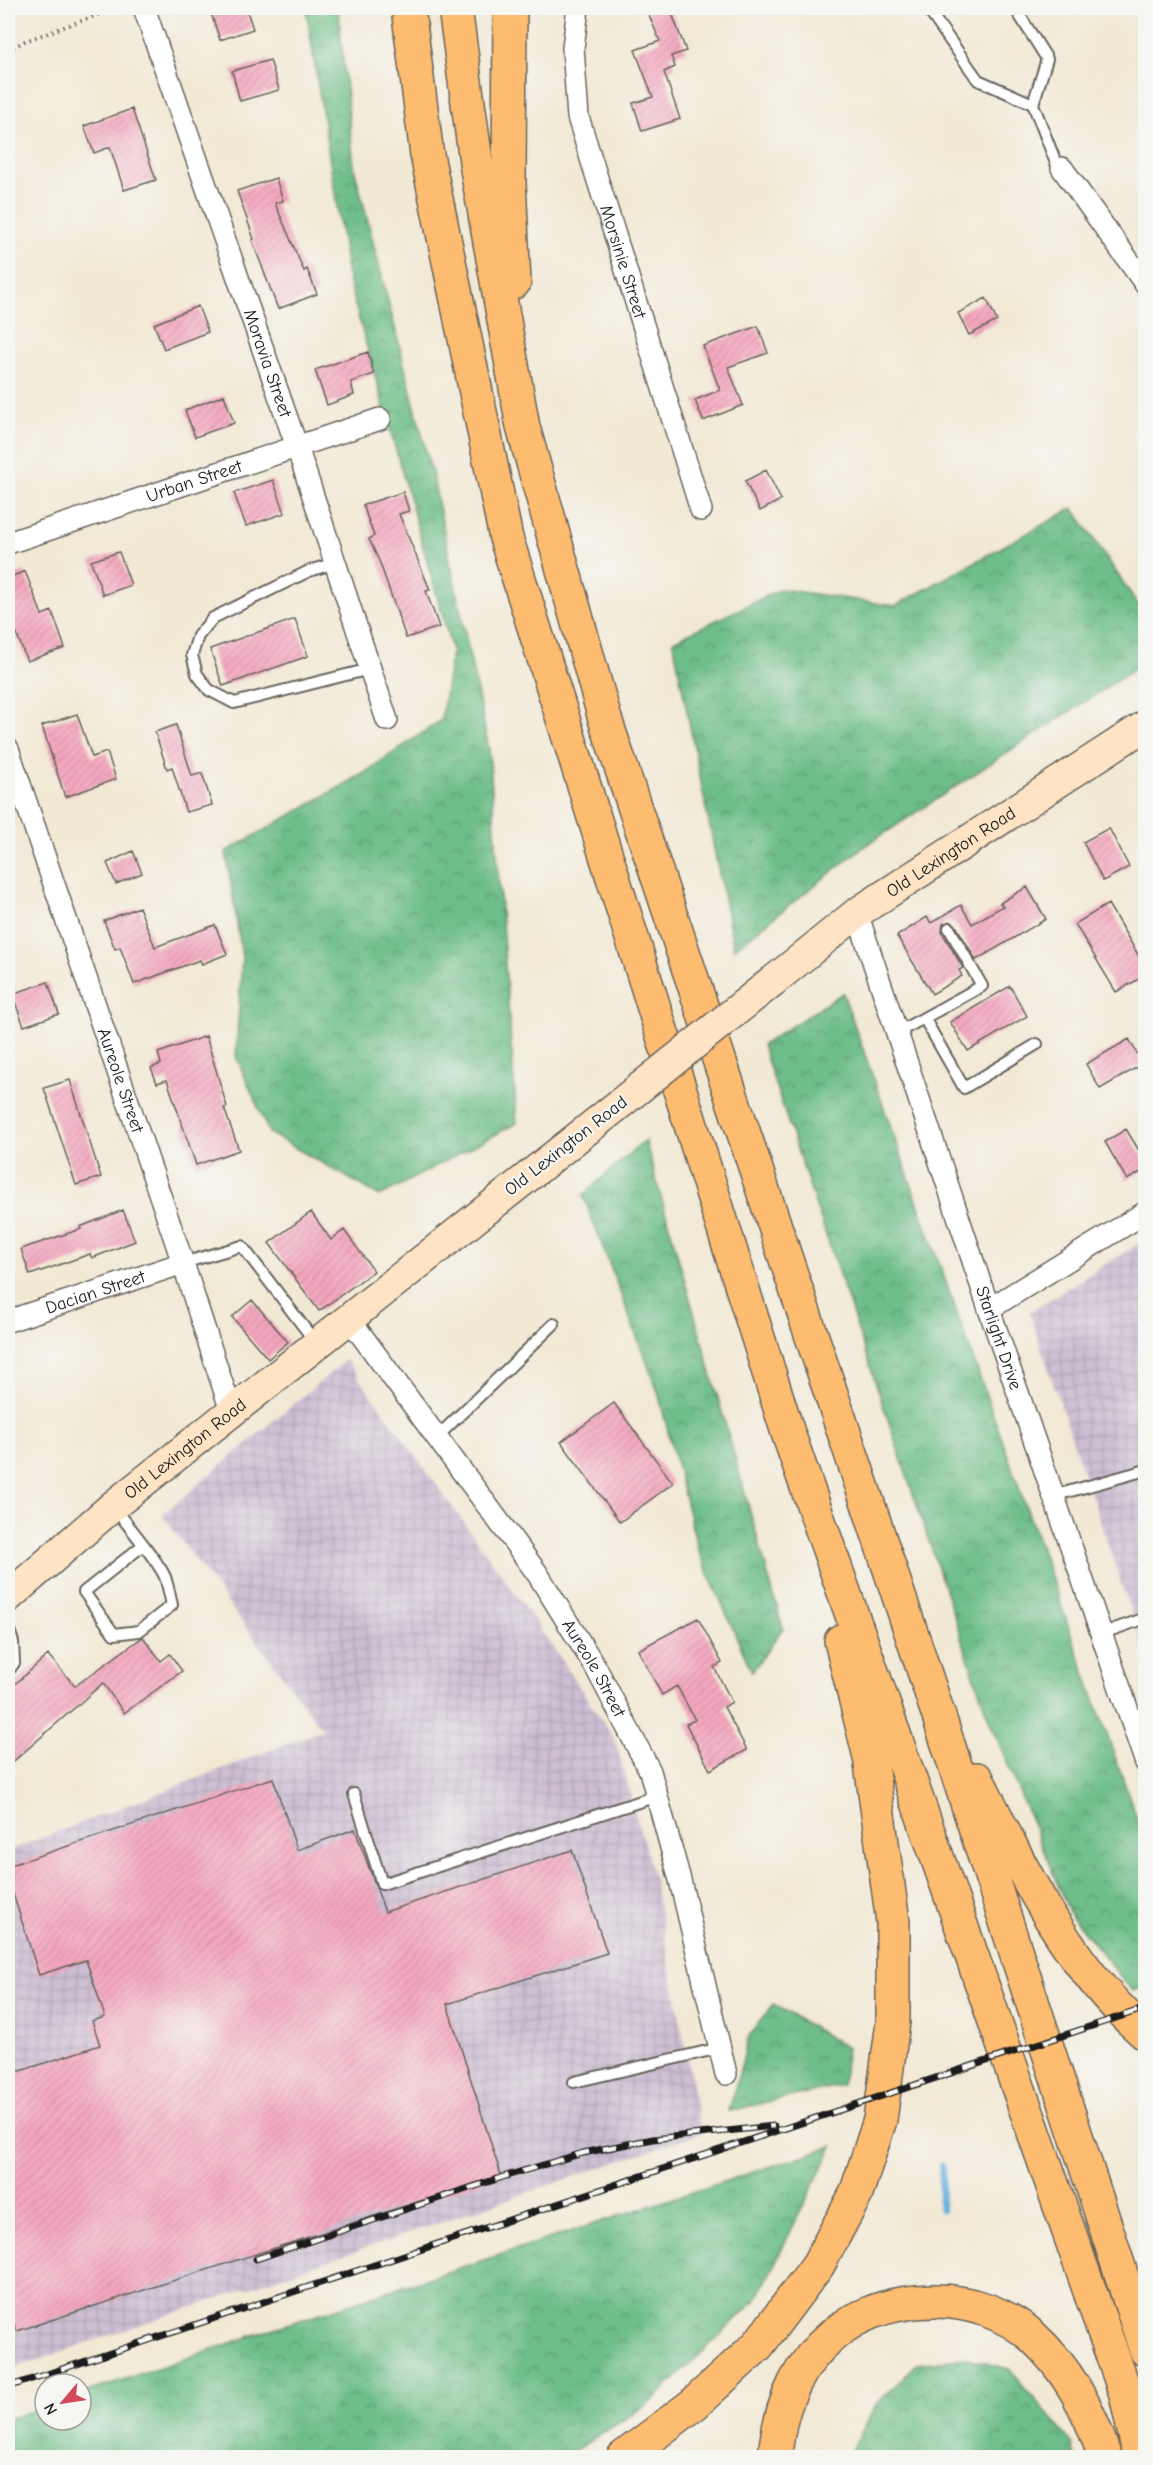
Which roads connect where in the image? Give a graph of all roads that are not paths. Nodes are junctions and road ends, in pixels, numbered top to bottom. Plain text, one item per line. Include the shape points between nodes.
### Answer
1 (144, 8) edge
2 (401, 8) edge
3 (408, 8) edge
4 (455, 8) edge
5 (510, 8) edge
6 (578, 8) edge
7 (927, 8) edge
8 (1015, 8) edge
9 (413, 56) junction
10 (1033, 104) junction
11 (1062, 168) joint
12 (1146, 285) edge
13 (380, 419) dead end
14 (523, 427) junction
15 (297, 447) junction
16 (701, 510) dead end
17 (8, 543) edge
18 (335, 563) junction
19 (370, 669) junction
20 (387, 720) dead end
21 (1146, 725) edge
22 (8, 749) edge
23 (857, 913) junction
24 (949, 928) dead end
25 (924, 1018) junction
26 (897, 1033) junction
27 (1037, 1044) dead end
28 (1146, 1212) edge
29 (183, 1263) junction
30 (989, 1310) junction
31 (348, 1317) junction
32 (8, 1321) edge
33 (554, 1324) dead end
34 (317, 1343) junction
35 (231, 1411) junction
36 (788, 1433) junction
37 (436, 1439) junction
38 (1146, 1470) edge
39 (1053, 1496) junction
40 (113, 1506) junction
41 (142, 1546) junction
42 (8, 1596) edge
43 (1146, 1618) edge
44 (8, 1627) edge
45 (1100, 1634) junction
46 (8, 1671) edge
47 (928, 1683) junction
48 (1146, 1763) edge
49 (354, 1794) dead end
50 (657, 1796) junction
51 (1146, 2034) edge
52 (720, 2048) junction
53 (726, 2074) dead end
54 (574, 2082) dead end
55 (1146, 2350) edge
56 (623, 2457) edge
57 (775, 2457) edge
58 (1105, 2457) edge
59 (1140, 2457) edge

1 - 15 street, Moravia Street
2 - 9 highway
3 - 9 highway
4 - 14 highway via 477,169
5 - 14 highway via 509,183
6 - 16 street, Morsinie Street via 573,48 578,117
7 - 10 lane via 978,80
8 - 10 lane via 1047,59
9 - 36 highway via 427,155 506,538
10 - 11 lane via 1056,163
11 - 12 street
13 - 15 street, Urban Street
14 - 47 highway via 605,719
15 - 17 street, Urban Street
15 - 18 street, Moravia Street
18 - 19 street, Moravia Street
18 - 19 lane via 309,571 213,618 198,636 192,655 197,674 209,690 234,703
19 - 20 street, Moravia Street
21 - 23 main road, Old Lexington Road
22 - 29 street, Aureole Street
23 - 26 street, Starlight Drive
23 - 31 main road, Old Lexington Road, bridge
24 - 25 lane via 982,986
25 - 26 lane
25 - 27 lane via 964,1088
26 - 30 street, Starlight Drive
28 - 30 street
29 - 32 street, Dacian Street
29 - 34 lane via 242,1246
29 - 35 street, Aureole Street
30 - 39 street, Starlight Drive
31 - 34 main road, Old Lexington Road
31 - 37 street, Aureole Street
33 - 37 lane
34 - 35 main road, Old Lexington Road
35 - 40 main road, Old Lexington Road
36 - 56 highway via 870,1757 893,1922 893,2022 880,2120 856,2194 818,2265 758,2344 694,2404
36 - 59 highway via 1126,2394
37 - 50 street, Aureole Street via 537,1573 596,1668 650,1771
38 - 39 lane
39 - 45 street, Starlight Drive
40 - 41 lane
40 - 42 main road, Old Lexington Road
41 - 41 lane via 164,1576 172,1605 139,1631 114,1634 84,1592
43 - 45 lane
44 - 46 lane via 15,1662
45 - 48 street, Starlight Drive
47 - 51 highway via 1023,1871 1063,1939 1122,2013
47 - 55 highway
49 - 50 lane via 382,1884
50 - 52 street, Aureole Street
52 - 53 street, Aureole Street
52 - 54 lane
57 - 58 highway via 780,2417 790,2389 818,2348 859,2316 903,2302 934,2301 982,2309 1001,2316 1032,2337 1082,2400

